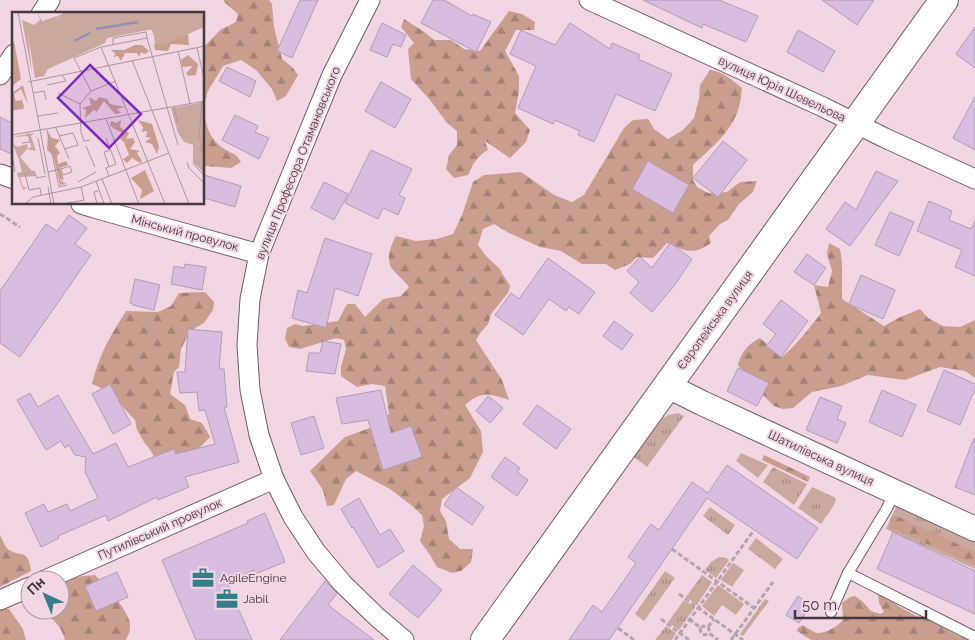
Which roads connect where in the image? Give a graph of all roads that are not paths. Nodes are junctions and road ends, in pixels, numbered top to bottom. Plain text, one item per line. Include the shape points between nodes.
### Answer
1 (50, 0) edge
2 (370, 0) edge
3 (589, 0) edge
4 (944, 0) edge
5 (42, 12) edge
6 (12, 57) edge
7 (0, 75) edge
8 (856, 123) junction
9 (0, 174) edge
10 (12, 178) edge
11 (975, 178) edge
12 (85, 205) edge
13 (259, 254) junction
14 (668, 386) junction
15 (274, 479) junction
16 (895, 492) junction
17 (975, 529) edge
18 (68, 570) edge
19 (848, 573) junction
20 (20, 591) edge
21 (0, 600) edge
22 (831, 612) dead end
23 (975, 637) edge
24 (404, 640) edge
25 (485, 640) edge

1 - 5 street
2 - 13 street, вулиця Професора Отамановського via 332,75
3 - 8 street, вулиця Юрія Шевельова
4 - 8 main road, Європейська вулиця
6 - 7 street
8 - 11 street, вулиця Юрія Шевельова
8 - 14 main road, Європейська вулиця
9 - 10 street
12 - 13 street, Мінський провулок
13 - 15 street, вулиця Професора Отамановського via 250,299 247,345 250,390 259,435
14 - 16 street, Шатилівська вулиця
14 - 25 main road, Європейська вулиця
15 - 18 street, Путилівський провулок
15 - 24 street, вулиця Професора Отамановського via 292,516 316,552 342,584
16 - 17 street, Шатилівська вулиця
16 - 19 lane
19 - 22 lane
19 - 23 lane
20 - 21 street

